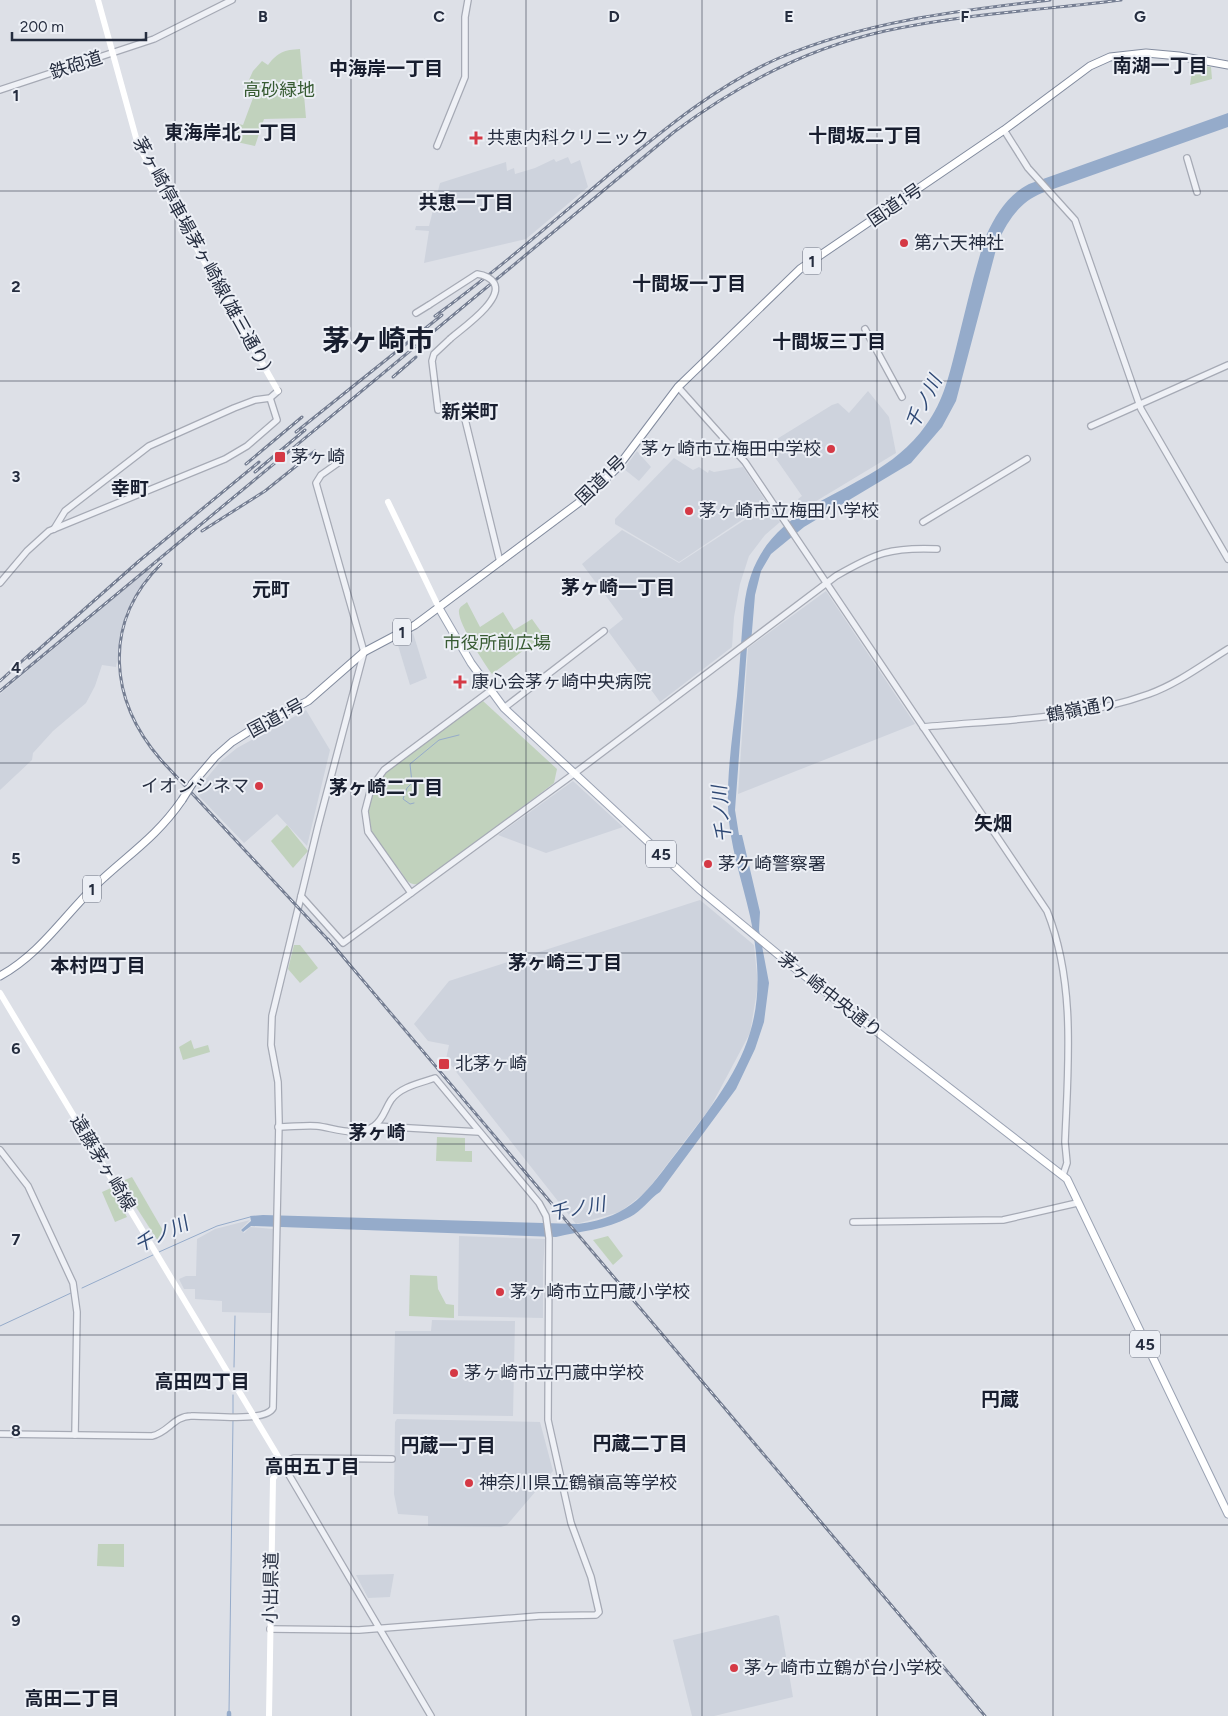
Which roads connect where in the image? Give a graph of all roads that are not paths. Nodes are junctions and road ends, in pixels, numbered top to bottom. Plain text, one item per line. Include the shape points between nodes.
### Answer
1 (98, 0) edge
2 (232, 0) edge
3 (468, 0) edge
4 (112, 53) junction
5 (1228, 66) edge
6 (0, 90) edge
7 (1004, 130) junction
8 (437, 146) dead end
9 (1187, 158) dead end
10 (1197, 192) dead end
11 (416, 314) dead end
12 (865, 329) dead end
13 (1228, 365) edge
14 (678, 387) junction
15 (278, 391) joint
16 (902, 397) dead end
17 (270, 398) junction
18 (1139, 405) junction
19 (462, 407) dead end
20 (438, 410) dead end
21 (1091, 426) dead end
22 (1027, 458) dead end
23 (338, 463) dead end
24 (388, 502) dead end
25 (923, 522) dead end
26 (54, 528) junction
27 (937, 549) dead end
28 (1228, 560) edge
29 (500, 562) junction
30 (0, 582) edge
31 (826, 583) junction
32 (438, 608) junction
33 (604, 631) dead end
34 (1228, 649) edge
35 (364, 652) junction
36 (490, 691) junction
37 (504, 708) junction
38 (923, 727) junction
39 (574, 773) junction
40 (411, 893) junction
41 (301, 896) junction
42 (0, 976) edge
43 (0, 993) edge
44 (375, 1126) junction
45 (278, 1127) junction
46 (479, 1132) junction
47 (0, 1150) edge
48 (1063, 1175) junction
49 (1077, 1202) junction
50 (853, 1222) dead end
51 (254, 1417) junction
52 (0, 1434) edge
53 (75, 1435) junction
54 (392, 1459) dead end
55 (282, 1463) junction
56 (1228, 1514) edge
57 (270, 1629) junction
58 (381, 1629) junction
59 (269, 1716) edge
60 (431, 1716) edge

1 - 4 main road, 茅ヶ崎停車場茅ヶ崎線(雄三通り)
2 - 4 street, 鉄砲道 via 172,32
3 - 8 street via 465,77
4 - 6 street, 鉄砲道
4 - 15 main road, 茅ヶ崎停車場茅ヶ崎線(雄三通り) via 138,145
5 - 7 main road, 国道1号 / 1 via 1160,53 1110,57 1090,66
7 - 14 main road, 国道1号 / 1 via 800,269
7 - 18 street via 1024,163 1075,220
9 - 10 street
11 - 20 street, bridge via 477,274 485,275 494,284 490,303 434,354
12 - 16 street
13 - 18 street
14 - 29 main road, 国道1号 / 1 via 617,468 589,495
14 - 31 street via 745,462
15 - 17 street
17 - 26 street via 234,408 149,446 65,511
17 - 26 street via 277,420 235,453
18 - 21 street
18 - 28 street
19 - 29 street
22 - 25 street
23 - 35 street via 321,475 316,484
24 - 32 main road, 茅ヶ崎中央通り
26 - 30 street via 27,551
27 - 31 street via 886,551
29 - 32 main road, 国道1号 / 1
31 - 38 street
31 - 39 street
32 - 35 main road, 国道1号 / 1 via 415,625
32 - 36 main road, 茅ヶ崎中央通り / 45
33 - 37 street
34 - 38 street, 鶴嶺通り via 1147,695 1059,716
35 - 41 street
35 - 42 main road, 国道1号 / 1, bridge via 308,701 232,742 215,757 154,836 96,885 47,940
36 - 37 main road, 茅ヶ崎中央通り / 45
36 - 40 street via 384,770 371,788 366,811 368,832
37 - 39 main road, 茅ヶ崎中央通り / 45
38 - 48 street via 1028,881 1053,927 1067,1011 1067,1163
39 - 40 street
39 - 48 main road, 茅ヶ崎中央通り / 45 via 749,932
40 - 41 street via 343,943
41 - 45 street via 271,1021
43 - 51 main road, 遠藤茅ヶ崎線
44 - 45 street via 337,1131 316,1126
44 - 46 street
44 - 46 street via 400,1090 435,1078
45 - 51 street via 274,1403 271,1412
46 - 58 street via 534,1196 548,1223 548,1420 571,1523 591,1577 599,1612 596,1615 539,1616
47 - 53 street via 28,1186 73,1283 77,1312
48 - 49 main road, 茅ヶ崎中央通り / 45
49 - 50 street via 1003,1220
49 - 56 main road, 茅ヶ崎中央通り / 45
51 - 53 street via 184,1416 162,1433 152,1436
51 - 55 main road, 遠藤茅ヶ崎線
52 - 53 street
54 - 55 street via 294,1458
55 - 57 main road, 小出県道 via 273,1479
55 - 58 street
57 - 58 street
57 - 59 main road, 小出県道
58 - 60 street

